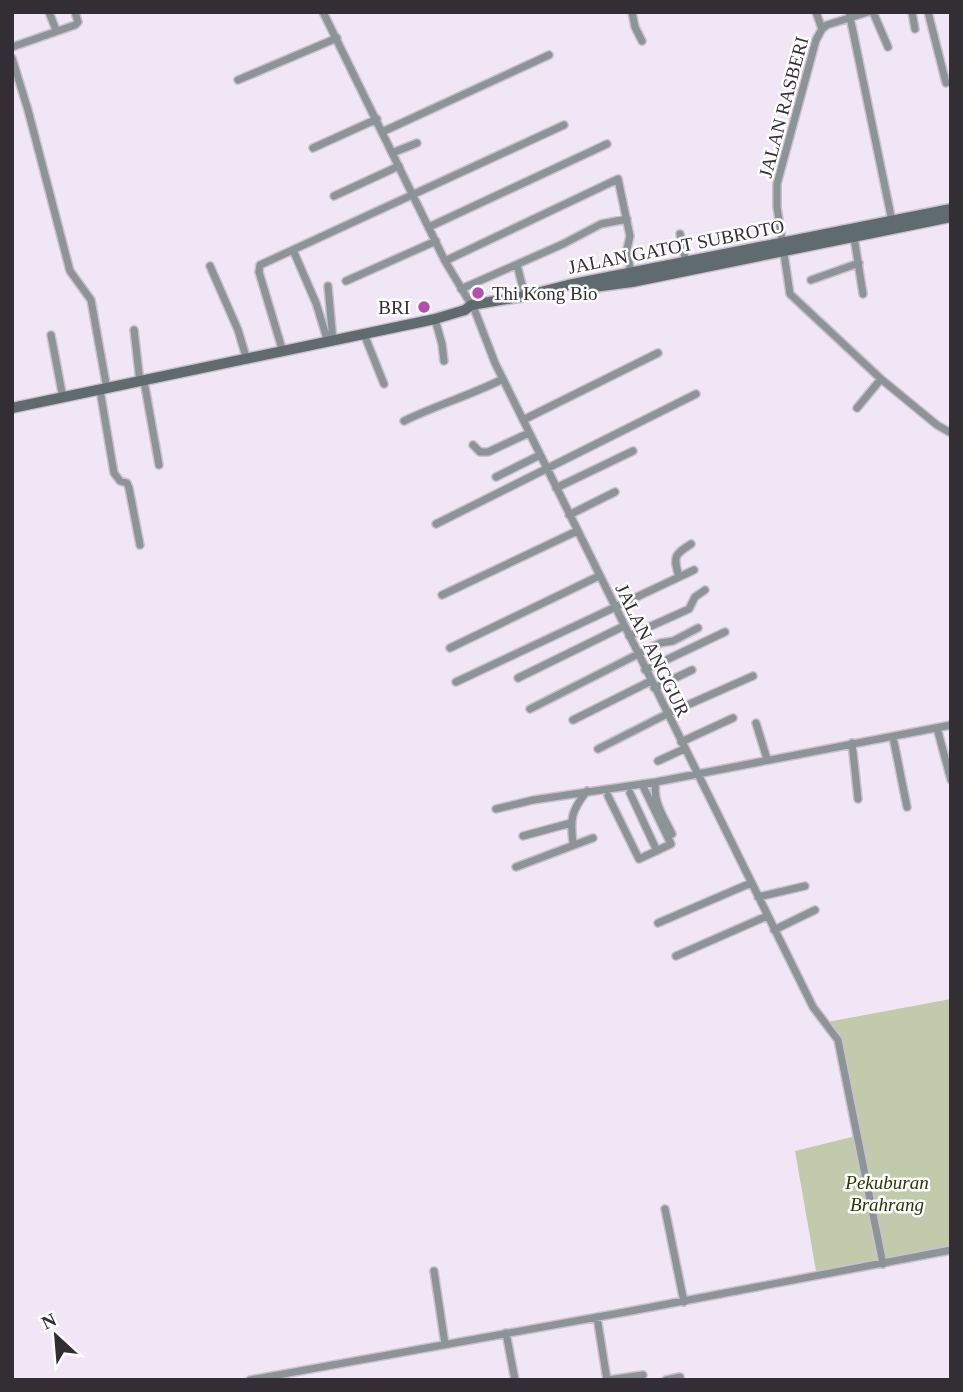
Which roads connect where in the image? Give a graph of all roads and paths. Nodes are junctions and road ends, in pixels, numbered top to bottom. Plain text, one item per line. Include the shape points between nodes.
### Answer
1 (49, 12) edge
2 (75, 12) edge
3 (323, 12) edge
4 (632, 12) edge
5 (816, 12) edge
6 (871, 12) edge
7 (912, 12) edge
8 (928, 12) edge
9 (851, 15) edge
10 (822, 29) junction
11 (915, 29) dead end
12 (55, 30) junction
13 (337, 38) junction
14 (642, 41) dead end
15 (12, 47) edge
16 (888, 47) dead end
17 (549, 55) dead end
18 (12, 58) edge
19 (238, 80) dead end
20 (946, 83) dead end
21 (377, 119) junction
22 (564, 125) dead end
23 (382, 132) junction
24 (417, 143) dead end
25 (607, 144) dead end
26 (313, 148) dead end
27 (392, 153) junction
28 (399, 166) junction
29 (413, 194) junction
30 (334, 196) dead end
31 (951, 209) edge
32 (951, 217) edge
33 (627, 219) junction
34 (892, 221) junction
35 (429, 227) junction
36 (680, 234) dead end
37 (854, 237) junction
38 (436, 241) junction
39 (784, 247) junction
40 (293, 250) junction
41 (445, 261) junction
42 (686, 262) junction
43 (859, 263) junction
44 (517, 265) junction
45 (210, 266) dead end
46 (631, 278) junction
47 (811, 280) dead end
48 (346, 281) dead end
49 (328, 286) dead end
50 (568, 287) junction
51 (461, 289) junction
52 (863, 294) dead end
53 (525, 296) junction
54 (470, 309) junction
55 (435, 319) junction
56 (134, 330) dead end
57 (364, 334) junction
58 (51, 335) dead end
59 (330, 342) junction
60 (283, 352) junction
61 (658, 353) dead end
62 (247, 360) junction
63 (444, 361) dead end
64 (503, 379) junction
65 (881, 379) junction
66 (142, 381) junction
67 (384, 384) dead end
68 (104, 389) junction
69 (696, 394) dead end
70 (63, 398) junction
71 (12, 408) edge
72 (857, 408) dead end
73 (523, 420) junction
74 (404, 421) dead end
75 (529, 433) junction
76 (951, 433) edge
77 (472, 445) dead end
78 (634, 451) dead end
79 (540, 455) junction
80 (159, 465) dead end
81 (547, 469) junction
82 (496, 477) dead end
83 (556, 488) junction
84 (615, 492) dead end
85 (569, 515) junction
86 (436, 524) dead end
87 (578, 531) junction
88 (691, 544) dead end
89 (140, 545) dead end
90 (694, 570) dead end
91 (600, 576) junction
92 (679, 577) junction
93 (705, 590) dead end
94 (442, 595) dead end
95 (615, 608) junction
96 (624, 626) junction
97 (698, 628) dead end
98 (725, 632) dead end
99 (629, 636) junction
100 (450, 648) dead end
101 (638, 655) junction
102 (645, 670) junction
103 (692, 670) dead end
104 (753, 676) dead end
105 (518, 678) dead end
106 (456, 682) dead end
107 (653, 685) junction
108 (530, 709) dead end
109 (667, 713) junction
110 (733, 718) dead end
111 (573, 720) dead end
112 (755, 723) dead end
113 (951, 725) edge
114 (937, 727) junction
115 (893, 737) junction
116 (852, 743) junction
117 (682, 746) junction
118 (598, 749) dead end
119 (767, 759) junction
120 (658, 761) dead end
121 (696, 772) junction
122 (951, 780) edge
123 (656, 782) junction
124 (642, 784) junction
125 (587, 791) junction
126 (630, 793) dead end
127 (608, 796) dead end
128 (858, 799) dead end
129 (907, 807) dead end
130 (496, 809) dead end
131 (571, 823) junction
132 (672, 834) dead end
133 (523, 836) dead end
134 (593, 838) dead end
135 (573, 844) junction
136 (657, 851) junction
137 (516, 867) dead end
138 (751, 883) junction
139 (805, 886) dead end
140 (758, 897) junction
141 (815, 910) dead end
142 (767, 916) junction
143 (658, 923) dead end
144 (774, 930) junction
145 (676, 956) dead end
146 (665, 1209) dead end
147 (951, 1250) edge
148 (883, 1264) junction
149 (434, 1271) dead end
150 (684, 1301) junction
151 (597, 1317) junction
152 (506, 1333) junction
153 (445, 1344) junction
154 (643, 1375) dead end
155 (680, 1377) dead end
156 (250, 1380) edge
157 (515, 1380) edge
158 (608, 1380) edge
159 (666, 1380) edge

1 - 12 street
2 - 12 street via 77,24
3 - 13 street, JALAN ANGGUR
4 - 14 street
5 - 10 street
6 - 9 street, JALAN RASBERI
6 - 16 street
7 - 11 street
8 - 20 street
9 - 10 street, JALAN RASBERI
9 - 34 street
10 - 39 street, JALAN RASBERI via 780,167 777,207
12 - 15 street
13 - 19 street
13 - 21 street, JALAN ANGGUR
17 - 23 street
18 - 68 street via 70,271 91,300
21 - 23 street, JALAN ANGGUR
21 - 26 street
22 - 29 street
23 - 27 street, JALAN ANGGUR
24 - 27 street
25 - 35 street
27 - 28 street, JALAN ANGGUR
28 - 29 street, JALAN ANGGUR
28 - 30 street
29 - 35 street, JALAN ANGGUR
29 - 40 street
31 - 34 main road, JALAN GATOT SUBROTO
32 - 37 main road
33 - 41 street via 618,179
33 - 44 street via 601,223
33 - 46 street
34 - 39 main road, JALAN GATOT SUBROTO
35 - 38 street, JALAN ANGGUR
36 - 42 street
37 - 39 main road
37 - 43 street
38 - 41 street, JALAN ANGGUR
38 - 48 street
39 - 42 main road, JALAN GATOT SUBROTO
39 - 46 main road
39 - 65 street, JALAN RASBERI via 790,294
40 - 59 street
40 - 60 street via 259,268
41 - 51 street, JALAN ANGGUR
42 - 46 main road, JALAN GATOT SUBROTO
43 - 47 street
43 - 52 street
44 - 51 street
44 - 53 street
45 - 62 street
46 - 50 main road, JALAN GATOT SUBROTO
49 - 59 street
50 - 53 main road, JALAN GATOT SUBROTO
50 - 54 main road
51 - 54 street, JALAN ANGGUR
53 - 54 main road, JALAN GATOT SUBROTO
54 - 55 main road, JALAN GATOT SUBROTO
54 - 64 street, JALAN ANGGUR
55 - 57 main road, JALAN GATOT SUBROTO
55 - 63 street
56 - 66 street
57 - 59 main road, JALAN GATOT SUBROTO
57 - 67 street
58 - 70 street
59 - 60 main road, JALAN GATOT SUBROTO
60 - 62 main road, JALAN GATOT SUBROTO
61 - 73 street
62 - 66 main road, JALAN GATOT SUBROTO
64 - 73 street, JALAN ANGGUR
64 - 74 street
65 - 72 street
65 - 76 street, JALAN RASBERI
66 - 68 main road, JALAN GATOT SUBROTO
66 - 80 street
68 - 70 main road, JALAN GATOT SUBROTO
68 - 89 street via 114,473 130,488
69 - 81 street
70 - 71 main road, JALAN GATOT SUBROTO
73 - 75 street, JALAN ANGGUR
75 - 77 street via 488,452
75 - 79 street, JALAN ANGGUR
78 - 83 street
79 - 81 street, JALAN ANGGUR
79 - 82 street
81 - 83 street, JALAN ANGGUR
81 - 86 street
83 - 85 street, JALAN ANGGUR
84 - 85 street
85 - 87 street, JALAN ANGGUR
87 - 91 street, JALAN ANGGUR
87 - 94 street
88 - 92 street via 675,559
90 - 92 street
91 - 95 street, JALAN ANGGUR
91 - 100 street
92 - 95 street
93 - 99 street via 689,608
95 - 96 street, JALAN ANGGUR
95 - 106 street
96 - 99 street, JALAN ANGGUR
96 - 105 street
97 - 101 street
98 - 102 street
99 - 101 street, JALAN ANGGUR
101 - 102 street, JALAN ANGGUR
101 - 108 street
102 - 107 street, JALAN ANGGUR
103 - 107 street
104 - 109 street
107 - 109 street, JALAN ANGGUR
107 - 111 street
109 - 117 street, JALAN ANGGUR
109 - 118 street
110 - 117 street
112 - 119 street
113 - 114 street
114 - 115 street
114 - 122 street
115 - 116 street
115 - 129 street
116 - 119 street
116 - 128 street
117 - 120 street
117 - 121 street, JALAN ANGGUR
119 - 121 street
121 - 123 street
121 - 138 street, JALAN ANGGUR
123 - 124 street
123 - 132 street via 656,799
124 - 125 street
124 - 136 street via 671,844
125 - 130 street
125 - 131 street via 575,806
126 - 136 street
127 - 136 street via 639,859
131 - 133 street
131 - 135 street
134 - 135 street
135 - 137 street
138 - 140 street, JALAN ANGGUR
138 - 143 street
139 - 140 street
140 - 142 street, JALAN ANGGUR
141 - 144 street
142 - 144 street, JALAN ANGGUR
142 - 145 street
144 - 148 street, JALAN ANGGUR via 813,1007 838,1040
146 - 150 street
147 - 148 street
148 - 150 street
149 - 153 street
150 - 151 street
151 - 152 street
151 - 158 street
152 - 153 street
152 - 157 street
153 - 156 street
154 - 158 street
155 - 159 street

